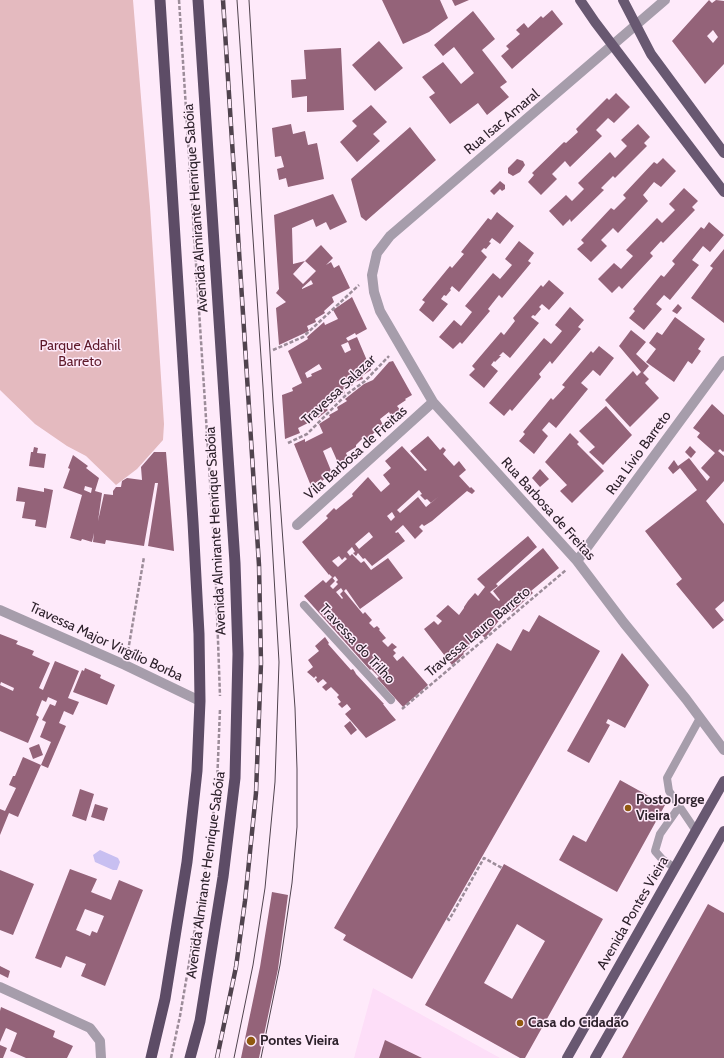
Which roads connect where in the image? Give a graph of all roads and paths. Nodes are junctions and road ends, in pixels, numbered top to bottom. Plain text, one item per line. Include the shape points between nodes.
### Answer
1 (160, 0) edge
2 (198, 0) edge
3 (580, 0) edge
4 (623, 0) edge
5 (665, 0) edge
6 (636, 25) junction
7 (613, 46) junction
8 (724, 153) edge
9 (724, 192) edge
10 (372, 275) junction
11 (399, 345) junction
12 (274, 350) dead end
13 (724, 361) edge
14 (433, 402) junction
15 (288, 443) dead end
16 (297, 526) dead end
17 (144, 557) dead end
18 (577, 561) junction
19 (304, 605) dead end
20 (0, 610) edge
21 (125, 665) junction
22 (391, 700) joint
23 (200, 701) junction
24 (700, 718) junction
25 (724, 750) edge
26 (724, 781) edge
27 (679, 807) junction
28 (696, 831) junction
29 (724, 831) edge
30 (502, 868) dead end
31 (675, 868) junction
32 (447, 918) dead end
33 (0, 987) edge
34 (101, 1058) edge
35 (151, 1058) edge
36 (190, 1058) edge
37 (567, 1058) edge
38 (595, 1058) edge

1 - 23 highway, Avenida Almirante Henrique Sabóia via 193,522
2 - 36 highway, Avenida Almirante Henrique Sabóia via 234,563 238,670 235,778 224,869 200,1021
3 - 7 main road
4 - 6 main road
5 - 6 street, Rua Isac Amaral
6 - 7 street, Rua Isac Amaral
6 - 8 main road via 652,54
7 - 9 main road
7 - 10 street, Rua Isac Amaral via 390,236 378,253
10 - 11 street, Rua Barbosa de Freitas via 380,311
10 - 12 path via 350,292 303,337
11 - 14 street, Rua Barbosa de Freitas
11 - 15 path, Travessa Salazar via 365,381 347,394 307,434
13 - 18 street, Rua Lívio Barreto
14 - 16 street, Vila Barbosa de Freitas
14 - 18 street, Rua Barbosa de Freitas
17 - 21 path
18 - 22 path, Travessa Lauro Barreto via 403,709
18 - 24 street, Rua Barbosa de Freitas
19 - 22 lane, Travessa do Trilho
20 - 21 street, Travessa Major Virgílio Borba
21 - 23 street, Travessa Major Virgílio Borba
23 - 35 highway, Avenida Almirante Henrique Sabóia via 197,771 187,862 165,999
24 - 25 street, Rua Barbosa de Freitas
24 - 27 lane via 667,778 669,791
26 - 28 main road, Avenida Pontes Vieira
27 - 28 lane
27 - 31 lane via 660,834 655,851
28 - 31 main road, Avenida Pontes Vieira
29 - 38 main road
30 - 32 path via 484,858 449,920
31 - 37 main road, Avenida Pontes Vieira
33 - 34 street via 90,1028 100,1041

